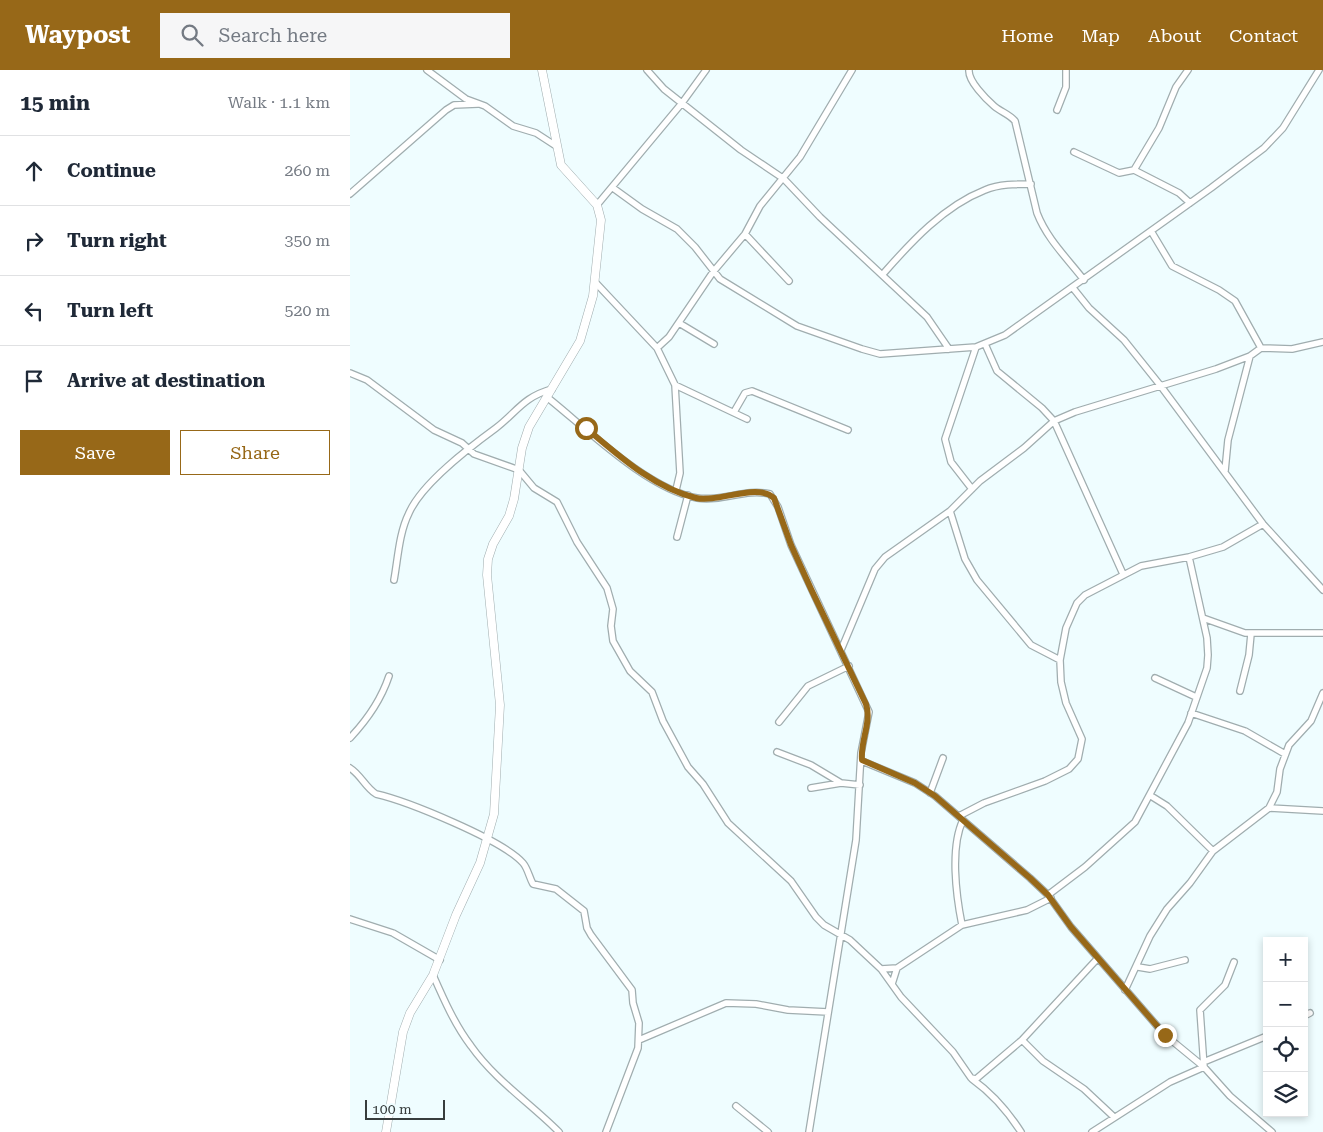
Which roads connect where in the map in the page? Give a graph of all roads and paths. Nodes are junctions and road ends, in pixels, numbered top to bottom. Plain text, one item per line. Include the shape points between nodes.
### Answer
1 (427, 70) edge
2 (542, 70) edge
3 (647, 70) edge
4 (706, 70) edge
5 (852, 70) edge
6 (969, 70) edge
7 (1066, 70) edge
8 (1188, 70) edge
9 (1319, 70) edge
10 (459, 94) junction
11 (682, 103) junction
12 (478, 104) junction
13 (454, 105) junction
14 (1057, 110) dead end
15 (556, 146) junction
16 (1074, 152) dead end
17 (1134, 170) junction
18 (784, 178) junction
19 (1031, 184) junction
20 (613, 188) junction
21 (350, 194) edge
22 (1190, 203) junction
23 (597, 205) junction
24 (1151, 231) junction
25 (745, 234) junction
26 (713, 272) junction
27 (883, 274) junction
28 (1084, 280) junction
29 (789, 281) dead end
30 (595, 282) junction
31 (1073, 288) junction
32 (679, 323) junction
33 (1323, 342) edge
34 (714, 344) dead end
35 (985, 344) junction
36 (976, 347) junction
37 (657, 348) junction
38 (1261, 348) junction
39 (949, 349) junction
40 (1250, 356) junction
41 (350, 373) edge
42 (1160, 384) junction
43 (675, 385) junction
44 (554, 388) junction
45 (548, 398) junction
46 (734, 412) junction
47 (747, 419) dead end
48 (1054, 421) junction
49 (848, 430) dead end
50 (468, 449) junction
51 (518, 470) junction
52 (1225, 471) junction
53 (972, 489) junction
54 (676, 490) junction
55 (688, 495) junction
56 (950, 510) junction
57 (1263, 524) junction
58 (677, 537) dead end
59 (1189, 557) junction
60 (1123, 574) junction
61 (394, 580) dead end
62 (1323, 590) edge
63 (1203, 618) junction
64 (1323, 633) edge
65 (1251, 634) junction
66 (841, 650) junction
67 (1060, 660) junction
68 (849, 666) junction
69 (389, 676) dead end
70 (1155, 678) dead end
71 (1240, 691) dead end
72 (1323, 693) edge
73 (1196, 697) junction
74 (1190, 713) junction
75 (779, 722) dead end
76 (350, 738) edge
77 (778, 752) dead end
78 (1285, 754) junction
79 (943, 758) dead end
80 (862, 760) junction
81 (350, 768) edge
82 (841, 783) junction
83 (860, 785) junction
84 (811, 788) dead end
85 (930, 793) junction
86 (1151, 796) junction
87 (1269, 808) junction
88 (1323, 811) edge
89 (961, 818) junction
90 (488, 838) junction
91 (1213, 851) junction
92 (1049, 897) junction
93 (350, 920) edge
94 (962, 925) junction
95 (841, 933) junction
96 (1098, 958) junction
97 (440, 960) junction
98 (1185, 960) dead end
99 (1234, 962) dead end
100 (1138, 967) junction
101 (897, 968) junction
102 (882, 969) junction
103 (433, 975) junction
104 (892, 984) junction
105 (1125, 990) junction
106 (828, 1012) junction
107 (1263, 1038) edge
108 (639, 1040) junction
109 (1022, 1040) junction
110 (1202, 1064) junction
111 (971, 1078) junction
112 (736, 1106) dead end
113 (1114, 1117) junction
114 (386, 1132) edge
115 (558, 1132) edge
116 (606, 1132) edge
117 (768, 1132) edge
118 (809, 1132) edge
119 (1021, 1132) edge
120 (1092, 1132) edge
121 (1272, 1132) edge

1 - 10 street
2 - 15 street
3 - 11 street
4 - 11 street
5 - 18 street
6 - 19 street via 972,81 994,106 1015,121
7 - 14 street via 1066,87
8 - 17 street
9 - 22 street via 1283,128 1264,148
10 - 12 street
10 - 13 street
11 - 18 street via 741,150
11 - 20 street
12 - 13 street
12 - 15 street via 494,111 512,126 536,133
13 - 21 street
15 - 23 street via 561,166
16 - 17 street via 1119,174
17 - 22 street via 1179,193
18 - 25 street via 760,206
18 - 27 street via 820,217
19 - 27 street via 1000,185 964,201 931,224
19 - 28 street via 1037,213 1048,236
20 - 23 street
20 - 26 street via 676,229 695,247
22 - 24 street
23 - 30 street via 601,220
24 - 28 street
24 - 38 street via 1172,266 1235,301
25 - 26 street
25 - 29 street
26 - 32 street
26 - 39 street via 733,289 797,326 862,350 896,354
27 - 39 street via 928,318
28 - 31 street
30 - 37 street
30 - 44 street via 580,341
31 - 35 street via 1005,335
31 - 42 street via 1124,340
32 - 34 street
32 - 37 street
33 - 38 street via 1292,349
35 - 36 street
35 - 48 street via 997,371
36 - 39 street
36 - 53 street via 945,439 950,462
37 - 43 street
38 - 40 street
40 - 42 street
40 - 52 street via 1228,440
41 - 50 street via 367,380 434,430
42 - 48 street
42 - 52 street
43 - 46 street
43 - 54 street via 680,473
44 - 45 street
44 - 50 street via 518,405 496,428
45 - 51 street via 529,428
45 - 54 street via 641,471
46 - 47 street
46 - 49 street via 745,393 752,391
48 - 53 street
48 - 60 street
50 - 51 street
50 - 61 street via 409,511
51 - 90 street via 509,516 488,559 500,705 497,790
51 - 95 street via 534,488 557,502 577,542 607,588 613,609 610,626 613,641 630,671 652,692 663,721 688,767 728,823 791,881 824,925
52 - 57 street
53 - 56 street
54 - 55 street
55 - 58 street
55 - 66 street via 714,499 761,492 774,498 791,545
56 - 66 street via 879,563
56 - 67 street via 965,559 977,580 1031,645
57 - 59 street via 1223,547
57 - 62 street
59 - 60 street via 1141,566
59 - 63 street
60 - 67 street via 1085,595 1077,603 1066,628
63 - 65 street
63 - 73 street via 1207,668
64 - 65 street via 1286,631
65 - 71 street via 1248,664
66 - 68 street
67 - 89 street via 1063,689 1082,739 1078,759 1069,769 984,803
68 - 75 street via 808,686
68 - 80 street via 869,712
69 - 76 street via 384,691
70 - 73 street
72 - 78 street via 1317,712 1288,745
73 - 74 street
74 - 78 street via 1244,731
74 - 86 street
77 - 82 street
78 - 87 street via 1277,792
79 - 85 street
80 - 83 street
80 - 85 street
81 - 90 street via 376,794
82 - 83 street
82 - 84 street
83 - 95 street via 856,840
85 - 89 street
86 - 91 street via 1178,815
86 - 92 street via 1135,822 1121,836
87 - 88 street
87 - 91 street
89 - 92 street
89 - 94 street via 956,846 958,906
90 - 97 street
90 - 108 street via 524,864 532,884 556,889 584,911 591,935 632,990
91 - 100 street via 1158,922
92 - 94 street via 1027,910
92 - 96 street
93 - 97 street via 393,933
94 - 101 street
95 - 102 street
95 - 106 street
96 - 105 street
96 - 109 street
97 - 103 street
98 - 100 street via 1150,969
99 - 110 street via 1226,986 1200,1010
100 - 105 street
101 - 102 street
101 - 104 street
102 - 104 street
103 - 114 street via 416,1000 404,1032
103 - 115 street via 471,1047 502,1081
104 - 111 street
105 - 110 street via 1165,1035
106 - 108 street via 726,1003
106 - 118 street
107 - 110 street
108 - 116 street
109 - 111 street via 980,1077
109 - 113 street via 1043,1061 1084,1089
110 - 113 street
110 - 121 street via 1230,1096
111 - 119 street via 991,1093
112 - 117 street
113 - 120 street

